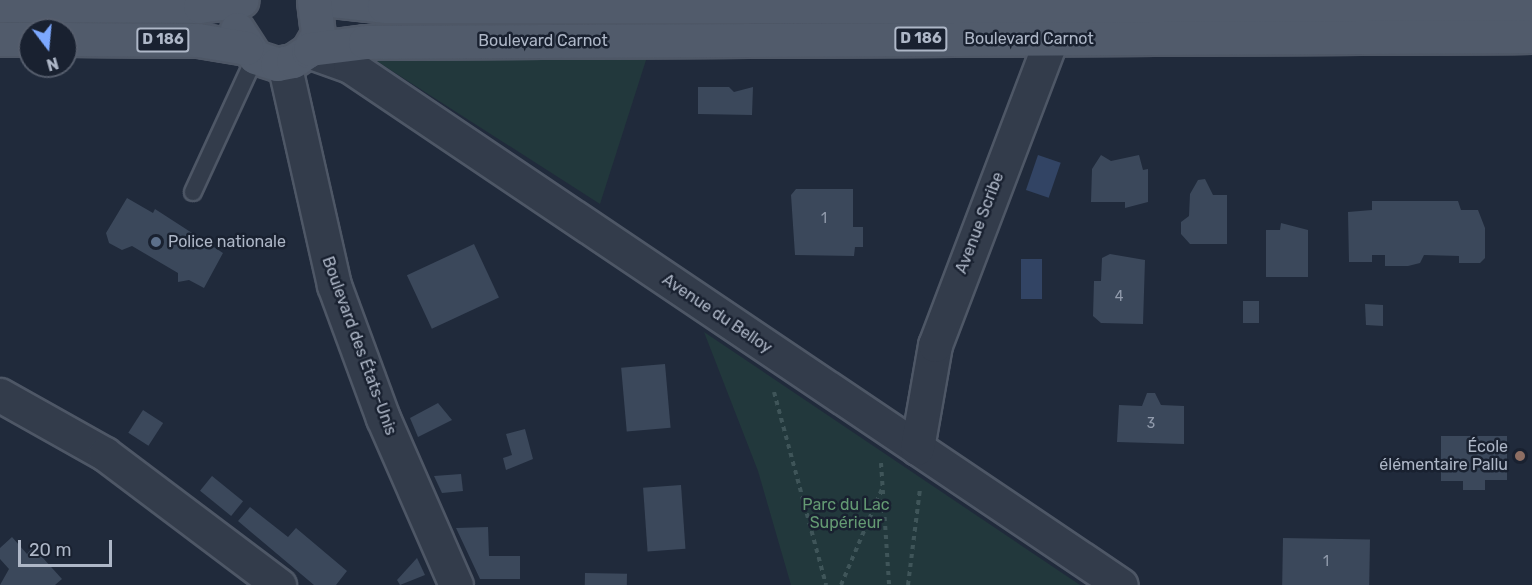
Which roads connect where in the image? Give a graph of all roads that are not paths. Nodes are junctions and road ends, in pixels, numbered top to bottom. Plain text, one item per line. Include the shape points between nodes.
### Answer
1 (242, 0) edge
2 (314, 0) edge
3 (332, 0) edge
4 (1065, 4) junction
5 (0, 5) edge
6 (1532, 6) edge
7 (1532, 36) edge
8 (0, 39) edge
9 (18, 39) edge
10 (78, 39) edge
11 (1050, 39) junction
12 (281, 54) junction
13 (193, 192) dead end
14 (0, 395) edge
15 (917, 448) junction
16 (279, 585) edge
17 (456, 585) edge
18 (1121, 585) edge

1 - 5 main road, D 186 via 200,6
1 - 12 main road via 237,27
2 - 12 main road via 320,24
3 - 4 main road, Boulevard Carnot / D 186 via 374,6
4 - 6 main road, Boulevard Carnot / D 186
4 - 11 street, Avenue Scribe
7 - 11 main road, Boulevard Carnot / D 186
8 - 9 main road
10 - 12 main road, Boulevard Carnot / D 186 via 198,40
11 - 12 main road, Boulevard Carnot / D 186 via 365,42
11 - 15 street, Avenue Scribe via 935,345
12 - 13 lane
12 - 15 street, Avenue du Belloy via 350,66
12 - 17 street, Boulevard des États-Unis via 334,285 383,418
14 - 16 street via 105,454
15 - 18 street, Avenue du Belloy

